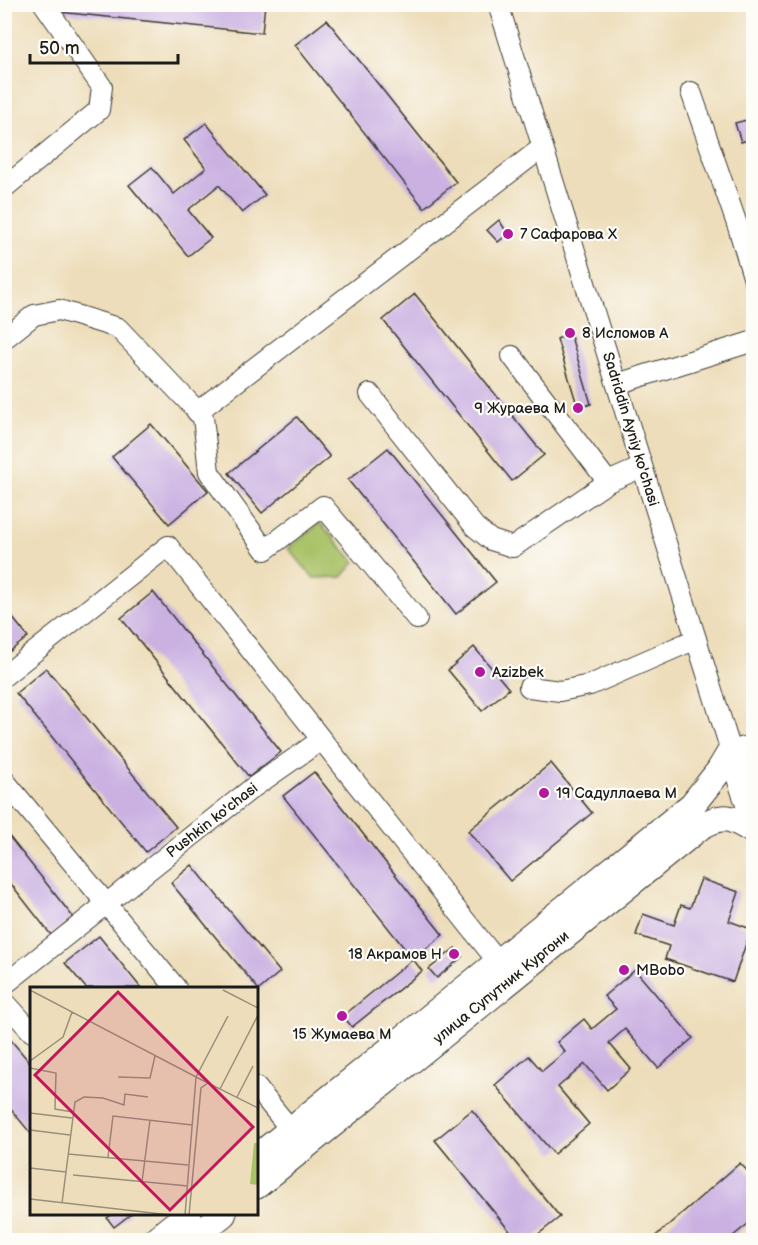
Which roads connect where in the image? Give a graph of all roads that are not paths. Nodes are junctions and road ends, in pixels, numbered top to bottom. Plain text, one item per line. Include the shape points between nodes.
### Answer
1 (44, 4) edge
2 (498, 4) edge
3 (691, 92) dead end
4 (543, 147) junction
5 (4, 188) edge
6 (746, 227) edge
7 (753, 280) edge
8 (4, 339) edge
9 (753, 340) edge
10 (512, 356) dead end
11 (616, 384) junction
12 (370, 394) dead end
13 (197, 412) junction
14 (642, 467) junction
15 (608, 482) junction
16 (417, 619) dead end
17 (696, 639) junction
18 (4, 676) edge
19 (529, 687) dead end
20 (321, 740) junction
21 (742, 747) edge
22 (4, 780) edge
23 (696, 816) junction
24 (753, 819) edge
25 (753, 831) edge
26 (106, 904) junction
27 (505, 971) junction
28 (4, 985) edge
29 (175, 987) edge
30 (4, 1001) edge
31 (30, 1030) edge
32 (258, 1089) edge
33 (298, 1138) junction
34 (258, 1157) edge
35 (258, 1184) edge
36 (219, 1215) edge
37 (191, 1222) edge
38 (155, 1240) edge

1 - 5 street via 102,87 99,110
2 - 4 street, Sadriddin Ayniy ko'chasi
3 - 6 street
4 - 11 street, Sadriddin Ayniy ko'chasi
4 - 13 street
6 - 7 street
8 - 13 street via 34,315 59,310 118,328
9 - 11 street
10 - 15 street
11 - 14 street, Sadriddin Ayniy ko'chasi
12 - 15 street via 475,527 491,540 513,547
13 - 16 street via 203,417 209,472 265,550 323,506
14 - 15 street
14 - 17 street, Sadriddin Ayniy ko'chasi
17 - 19 street via 590,686 560,691
17 - 21 street, Sadriddin Ayniy ko'chasi
18 - 20 street via 168,546
20 - 26 street, Pushkin ko'chasi via 251,789
20 - 27 street
21 - 23 main road via 719,771
21 - 24 main road, Sadriddin Ayniy ko'chasi
22 - 26 street
23 - 25 main road, улица Супутник Кургони via 734,819
23 - 27 main road, улица Супутник Кургони
26 - 28 street, Pushkin ko'chasi
26 - 29 street
27 - 33 main road, улица Супутник Кургони
30 - 31 street
32 - 33 street
33 - 34 main road
33 - 35 main road
36 - 37 main road
37 - 38 main road

